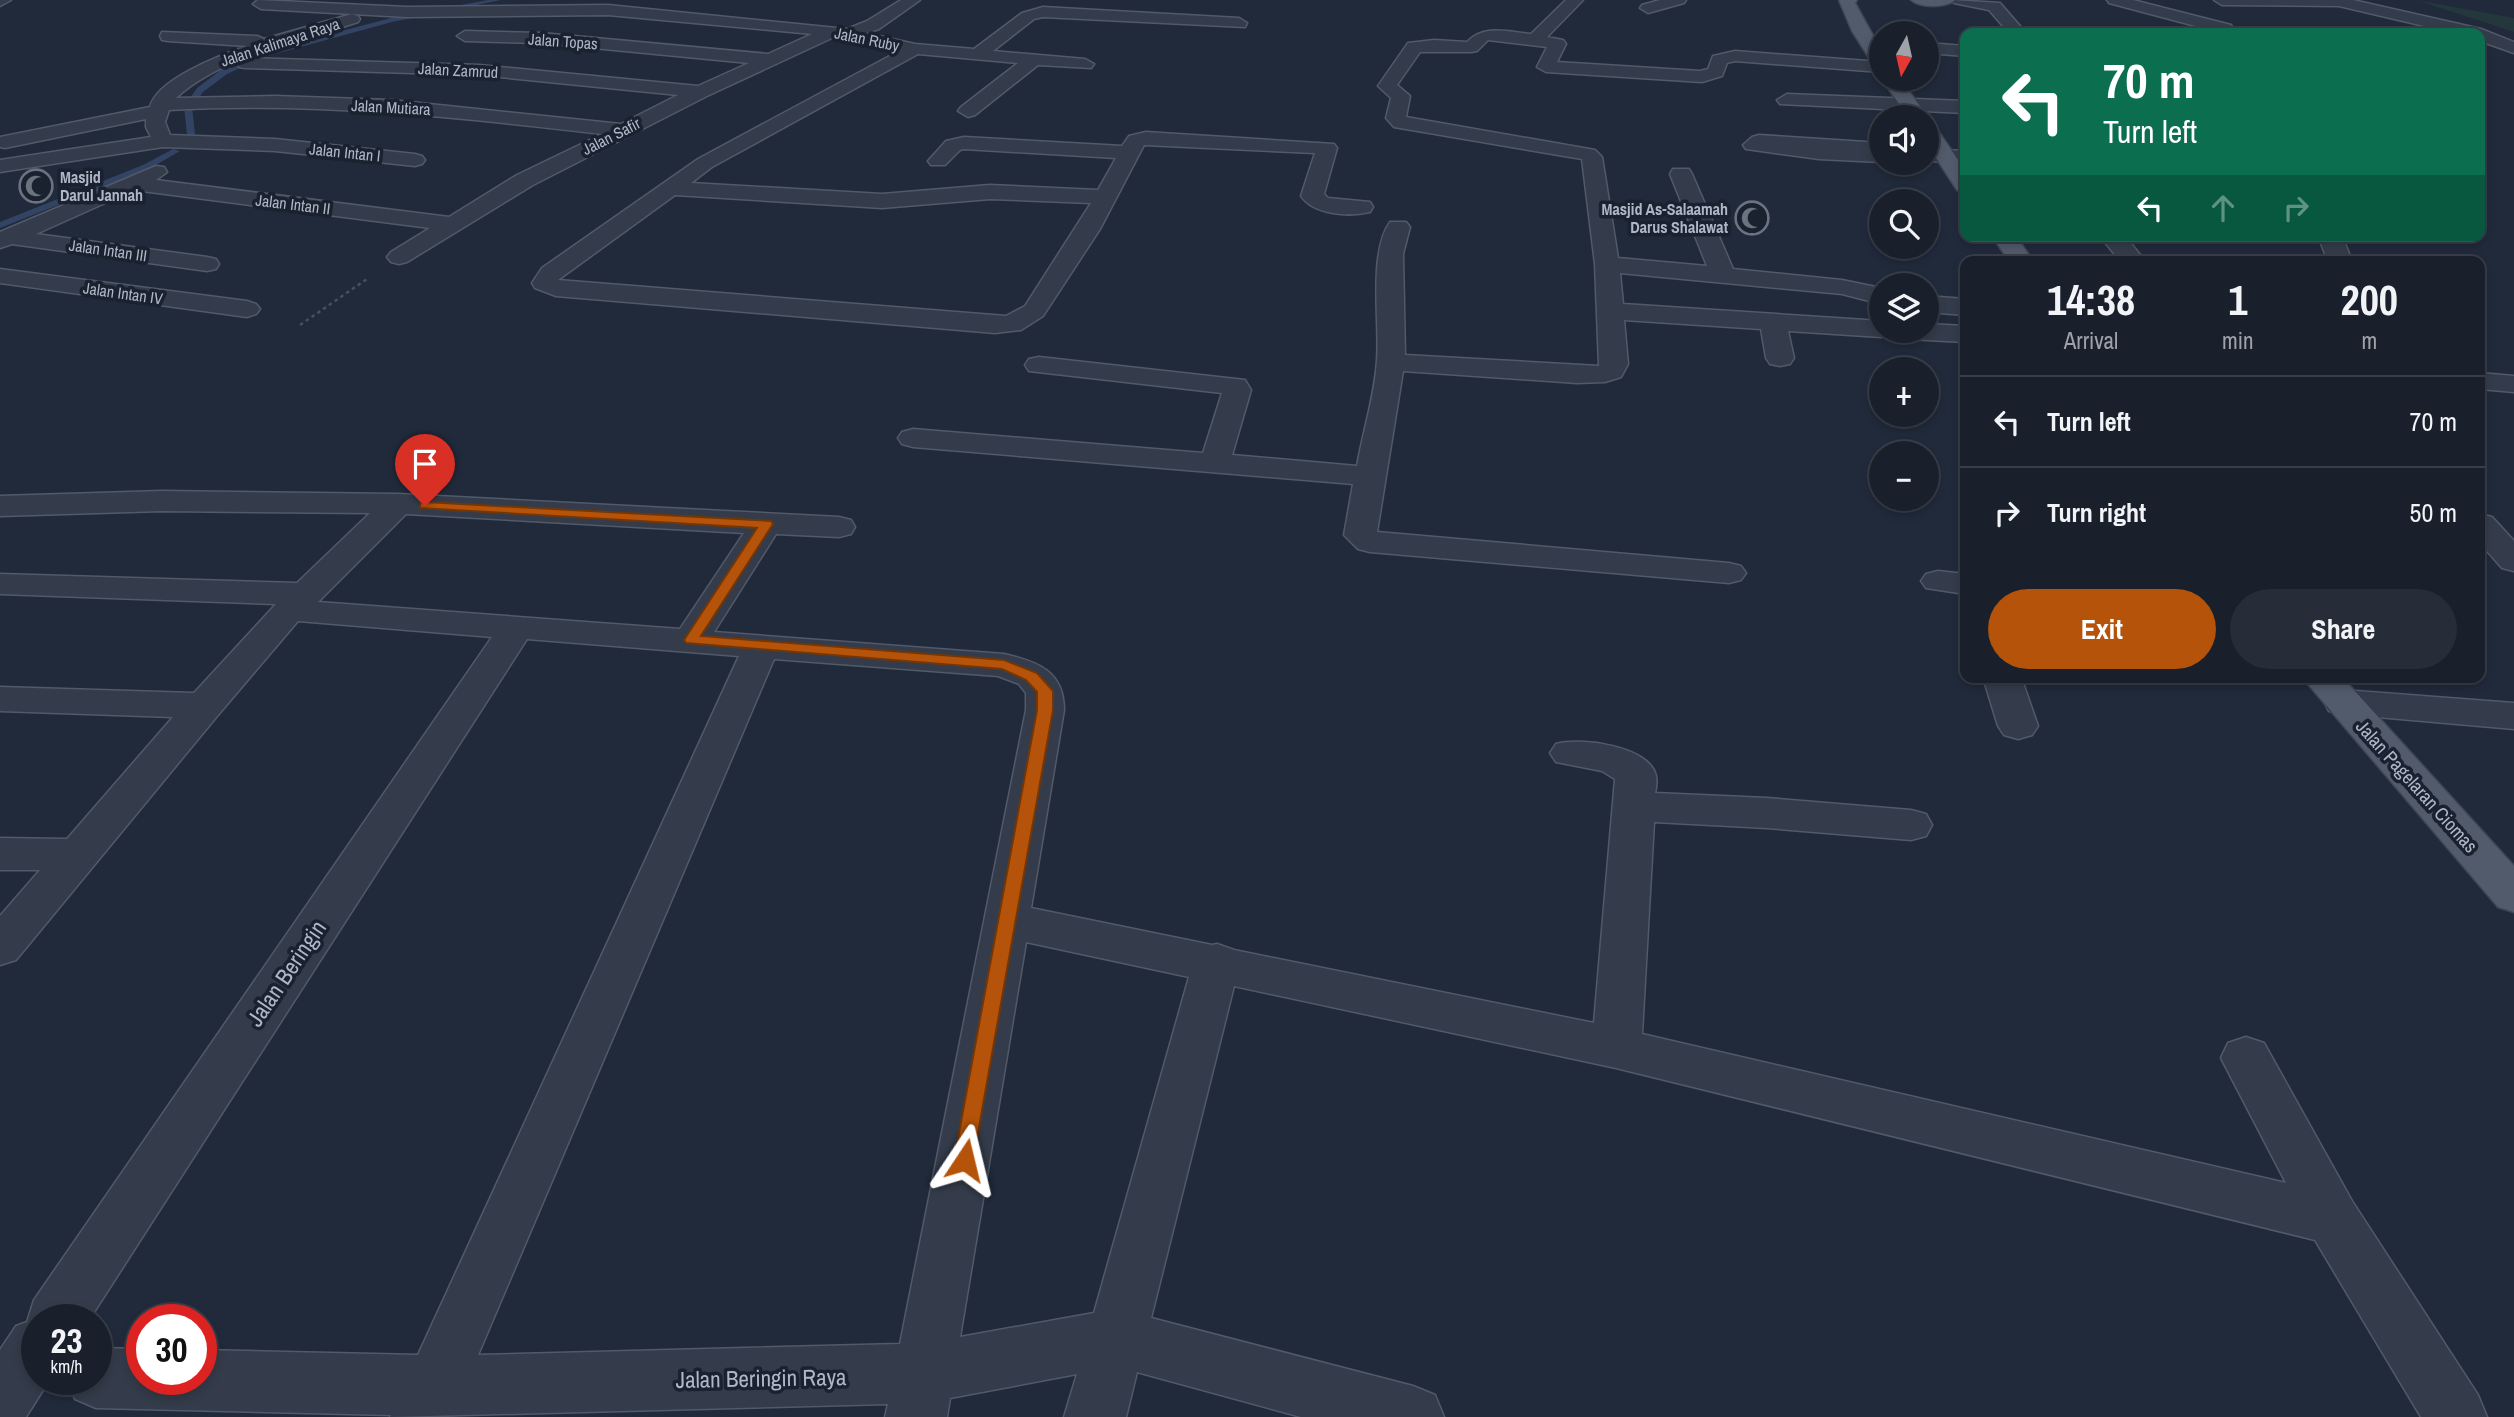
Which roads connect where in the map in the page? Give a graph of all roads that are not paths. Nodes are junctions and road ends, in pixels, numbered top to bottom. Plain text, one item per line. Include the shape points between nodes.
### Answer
1 (912, 0) edge
2 (1128, 0) edge
3 (1575, 0) edge
4 (1678, 0) edge
5 (1849, 0) edge
6 (1919, 0) edge
7 (1947, 0) edge
8 (1960, 0) edge
9 (2115, 0) edge
10 (2222, 0) edge
11 (2335, 1) edge
12 (261, 4) dead end
13 (411, 6) edge
14 (1648, 8) dead end
15 (608, 10) junction
16 (379, 11) junction
17 (1112, 16) junction
18 (1239, 23) dead end
19 (1957, 26) dead end
20 (2013, 28) edge
21 (2210, 28) edge
22 (2451, 28) edge
23 (839, 33) junction
24 (1960, 35) edge
25 (168, 36) dead end
26 (449, 36) dead end
27 (1869, 36) edge
28 (2485, 37) edge
29 (541, 38) junction
30 (1535, 39) junction
31 (277, 42) junction
32 (2514, 48) edge
33 (915, 49) junction
34 (1939, 49) edge
35 (1960, 50) edge
36 (978, 54) junction
37 (770, 59) junction
38 (1033, 60) junction
39 (234, 63) junction
40 (1085, 64) dead end
41 (1869, 64) edge
42 (394, 67) junction
43 (479, 70) junction
44 (700, 92) junction
45 (1787, 100) dead end
46 (332, 104) junction
47 (1869, 106) edge
48 (1960, 107) edge
49 (158, 108) junction
50 (1939, 108) edge
51 (968, 111) dead end
52 (622, 130) junction
53 (165, 141) junction
54 (0, 143) edge
55 (212, 143) junction
56 (275, 145) junction
57 (1869, 148) edge
58 (1130, 153) junction
59 (1944, 153) edge
60 (1869, 155) edge
61 (415, 160) dead end
62 (938, 161) dead end
63 (0, 166) edge
64 (1681, 174) dead end
65 (1960, 177) edge
66 (131, 183) junction
67 (670, 188) junction
68 (1107, 197) junction
69 (1362, 207) dead end
70 (454, 224) junction
71 (1398, 227) dead end
72 (4, 239) edge
73 (2117, 242) edge
74 (2129, 256) edge
75 (400, 257) road end
76 (207, 264) dead end
77 (1607, 264) junction
78 (1723, 275) junction
79 (0, 276) edge
80 (1869, 293) edge
81 (1939, 305) edge
82 (1960, 307) edge
83 (247, 309) dead end
84 (1609, 310) junction
85 (1773, 322) junction
86 (1869, 328) edge
87 (1939, 333) edge
88 (1960, 334) edge
89 (1780, 358) dead end
90 (1391, 362) junction
91 (1038, 365) dead end
92 (2485, 381) edge
93 (2514, 384) edge
94 (913, 438) dead end
95 (1215, 462) junction
96 (1370, 476) junction
97 (398, 504) junction
98 (0, 506) edge
99 (766, 524) junction
100 (839, 527) dead end
101 (2485, 529) edge
102 (2514, 561) edge
103 (1729, 573) dead end
104 (0, 584) edge
105 (297, 602) junction
106 (517, 627) junction
107 (691, 640) junction
108 (762, 645) junction
109 (2004, 683) edge
110 (2332, 690) edge
111 (0, 699) edge
112 (204, 706) junction
113 (2514, 716) edge
114 (2018, 726) dead end
115 (1570, 753) dead end
116 (1634, 807) junction
117 (1911, 825) dead end
118 (0, 854) edge
119 (79, 855) junction
120 (2514, 895) edge
121 (1009, 921) junction
122 (0, 947) edge
123 (1217, 962) junction
124 (1616, 1048) junction
125 (2246, 1058) dead end
126 (2333, 1219) junction
127 (66, 1304) edge
128 (1117, 1338) junction
129 (112, 1379) edge
130 (921, 1395) edge
131 (428, 1401) edge
132 (1096, 1417) edge
133 (1413, 1417) edge
134 (2456, 1417) edge

1 - 23 street, Jalan Safir via 873,25
2 - 17 street
3 - 30 street
4 - 14 street
5 - 27 main road via 1848,8
6 - 7 main road
8 - 20 street via 1994,6
9 - 21 street
10 - 11 street
11 - 22 street
12 - 16 street
13 - 15 street, Jalan Ruby via 478,11
13 - 16 street, Jalan Kalimaya Raya
15 - 23 street, Jalan Ruby
15 - 29 street
16 - 31 street, Jalan Kalimaya Raya
17 - 18 street
17 - 36 street via 1035,13
19 - 24 street
23 - 33 street, Jalan Ruby
23 - 37 street, Jalan Safir
25 - 31 street
26 - 29 street, Jalan Topas
28 - 32 street
29 - 37 street, Jalan Topas
29 - 43 street
30 - 41 street via 1557,44 1545,66 1551,69 1702,77 1716,72 1723,57
30 - 77 street via 1488,35 1471,47 1411,49 1387,83 1401,96 1396,118 1413,126 1588,154 1594,162
31 - 39 street, Jalan Kalimaya Raya
33 - 36 street
33 - 67 street, Jalan Ruby via 712,159
34 - 35 street
36 - 38 street
37 - 44 street, Jalan Safir
38 - 40 street
38 - 51 street
39 - 42 street, Jalan Zamrud
39 - 49 street, Jalan Kalimaya Raya via 168,93
42 - 43 street, Jalan Zamrud
42 - 46 street
43 - 44 street, Jalan Zamrud
44 - 52 street, Jalan Safir
45 - 47 street
46 - 49 street, Jalan Mutiara via 184,103
46 - 52 street, Jalan Mutiara via 428,108
46 - 56 street
48 - 50 street
49 - 53 street via 156,128
49 - 54 street, Jalan Mutiara
52 - 70 street, Jalan Safir
53 - 55 street, Jalan Intan I
53 - 63 street, Jalan Intan I
55 - 56 street, Jalan Intan I
55 - 66 street
56 - 61 street, Jalan Intan I
57 - 60 street via 1759,141 1753,145
58 - 62 street via 964,143 953,145
58 - 68 street
58 - 69 street via 1136,140 1146,138 1326,148 1311,196 1322,204
59 - 65 main road
64 - 78 street
66 - 70 street, Jalan Intan II
66 - 72 street
67 - 68 street via 882,201 972,193
67 - 68 street, Jalan Ruby via 551,273 544,283 608,293 1012,324 1034,311
70 - 75 street, Jalan Safir
71 - 90 street via 1391,254
72 - 76 street, Jalan Intan III
73 - 74 street
77 - 78 street
77 - 84 street
78 - 80 street
79 - 83 street, Jalan Intan IV
81 - 82 street
84 - 85 street
84 - 90 street via 1614,364 1605,374
85 - 86 street
85 - 89 street
87 - 88 street
90 - 96 street
91 - 95 street via 1235,386
92 - 93 street
94 - 95 street
95 - 96 street
96 - 103 street via 1360,535 1370,542
97 - 98 street via 162,501
97 - 99 street
97 - 105 street
99 - 100 street
99 - 107 street
101 - 102 street
104 - 105 street
105 - 106 street
105 - 112 street
106 - 107 street
106 - 127 street, Jalan Beringin
107 - 108 street
108 - 121 street via 1004,665 1032,676 1045,691 1045,710
108 - 131 street
109 - 114 street
110 - 113 street
110 - 120 main road, Jalan Pagelaran Ciomas
111 - 112 street
112 - 119 street
115 - 116 street via 1630,767 1636,776
116 - 117 street
116 - 124 street
118 - 119 street
119 - 122 street
121 - 123 street
121 - 130 street
123 - 124 street
123 - 128 street
124 - 126 street
125 - 126 street
126 - 134 street
128 - 130 street, Jalan Beringin Raya
128 - 132 street
128 - 133 street, Jalan Beringin Raya
129 - 131 street, Jalan Beringin Raya
130 - 131 street, Jalan Beringin Raya

